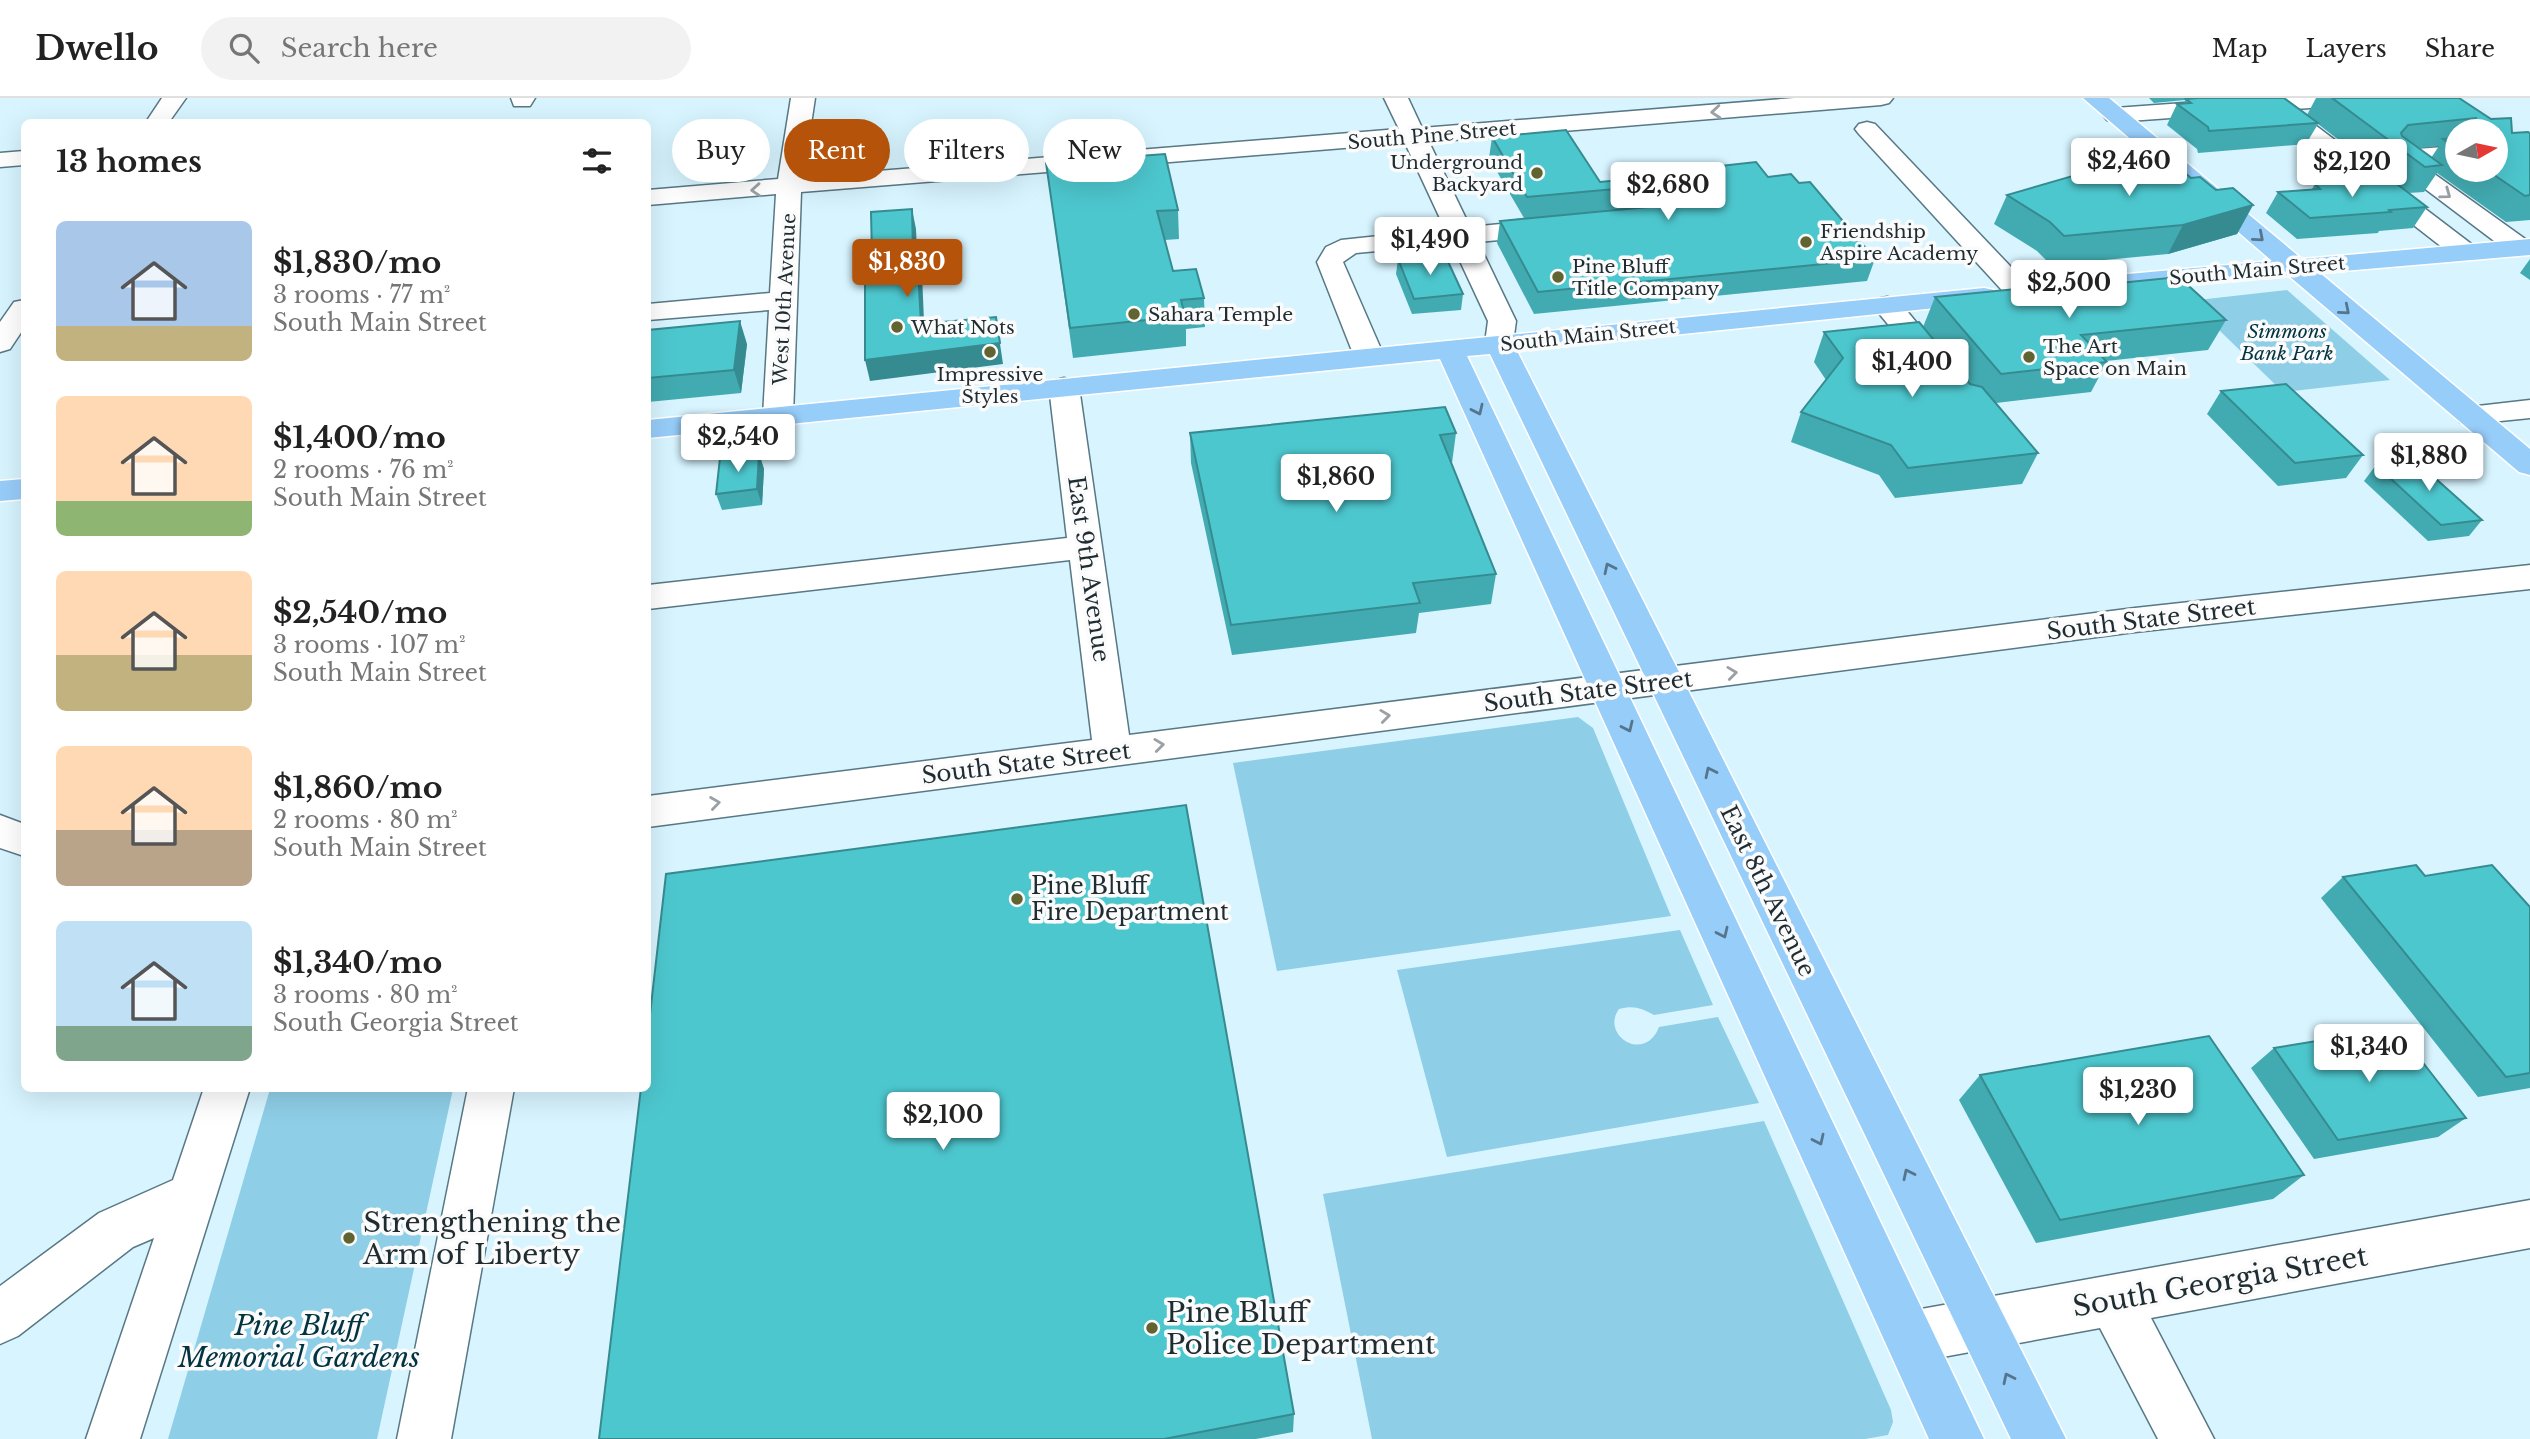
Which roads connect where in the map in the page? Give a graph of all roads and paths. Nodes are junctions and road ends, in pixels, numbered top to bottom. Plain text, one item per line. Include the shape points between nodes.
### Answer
1 (174, 98) edge
2 (803, 98) edge
3 (1396, 98) edge
4 (1881, 98) edge
5 (2095, 98) edge
6 (2358, 98) edge
7 (2267, 101) edge
8 (1752, 103) edge
9 (2115, 115) junction
10 (159, 119) edge
11 (1867, 129) dead end
12 (1415, 136) junction
13 (2445, 154) edge
14 (21, 159) edge
15 (0, 160) edge
16 (789, 188) junction
17 (651, 197) edge
18 (1575, 225) edge
19 (1463, 236) junction
20 (2524, 247) edge
21 (2465, 252) junction
22 (2292, 266) junction
23 (2097, 285) edge
24 (2033, 291) joint
25 (21, 296) edge
26 (0, 299) edge
27 (784, 300) junction
28 (1887, 305) junction
29 (651, 312) edge
30 (21, 313) edge
31 (0, 343) edge
32 (1499, 343) junction
33 (1450, 348) junction
34 (1368, 356) junction
35 (1953, 386) edge
36 (1065, 387) junction
37 (2530, 409) edge
38 (2471, 415) junction
39 (778, 416) junction
40 (651, 429) edge
41 (2530, 465) edge
42 (21, 489) edge
43 (0, 491) edge
44 (1085, 547) junction
45 (2530, 577) edge
46 (651, 597) edge
47 (1665, 682) junction
48 (1610, 688) junction
49 (1112, 752) junction
50 (651, 812) edge
51 (0, 831) edge
52 (21, 839) edge
53 (226, 1092) edge
54 (490, 1092) edge
55 (191, 1196) junction
56 (2530, 1224) edge
57 (2113, 1300) junction
58 (0, 1318) edge
59 (1982, 1324) junction
60 (1910, 1337) junction
61 (113, 1439) edge
62 (424, 1439) edge
63 (1957, 1439) edge
64 (2039, 1439) edge
65 (2187, 1439) edge

1 - 10 street
2 - 16 street, West 10th Avenue
3 - 12 street
4 - 8 street, South Pine Street
5 - 9 main road
6 - 7 street
7 - 9 street
7 - 21 street
8 -> 12 street, South Pine Street
9 -> 22 main road
11 - 24 street
12 - 16 street, South Pine Street
12 - 19 street
13 -> 20 street via 2399,160
14 - 15 street
16 -> 17 street, South Pine Street
16 - 27 street, West 10th Avenue
18 - 19 street
19 - 32 street via 1502,321
19 - 34 street via 1350,246 1335,253 1330,262
20 - 21 main road, South Main Street
21 - 22 main road, South Main Street
22 - 23 main road, South Main Street
22 -> 38 main road
24 - 28 main road, South Main Street
25 - 26 street
27 - 29 street
27 - 39 street, West 10th Avenue
28 - 32 main road, South Main Street
28 - 35 street
30 - 31 street
32 - 33 main road, South Main Street
47 -> 32 main road, East 8th Avenue
33 - 34 main road, South Main Street
33 -> 48 main road
34 - 36 main road, South Main Street
36 - 39 main road, South Main Street
36 - 44 street, East 9th Avenue
37 - 38 street
38 - 41 main road
39 - 40 main road, South Main Street
42 - 43 main road
44 - 46 street
44 - 49 street, East 9th Avenue
47 -> 45 street, South State Street via 2135,620
47 - 48 street, South State Street
59 -> 47 main road, East 8th Avenue
49 -> 48 street, South State Street
48 -> 60 main road
50 -> 49 street, South State Street
51 - 52 street
53 - 55 street
54 - 62 street
55 - 58 street via 116,1230
55 - 61 street
56 - 57 street, South Georgia Street
57 - 59 street, South Georgia Street
57 - 65 street
59 - 60 street, South Georgia Street
64 -> 59 main road, East 8th Avenue
60 - 63 main road

